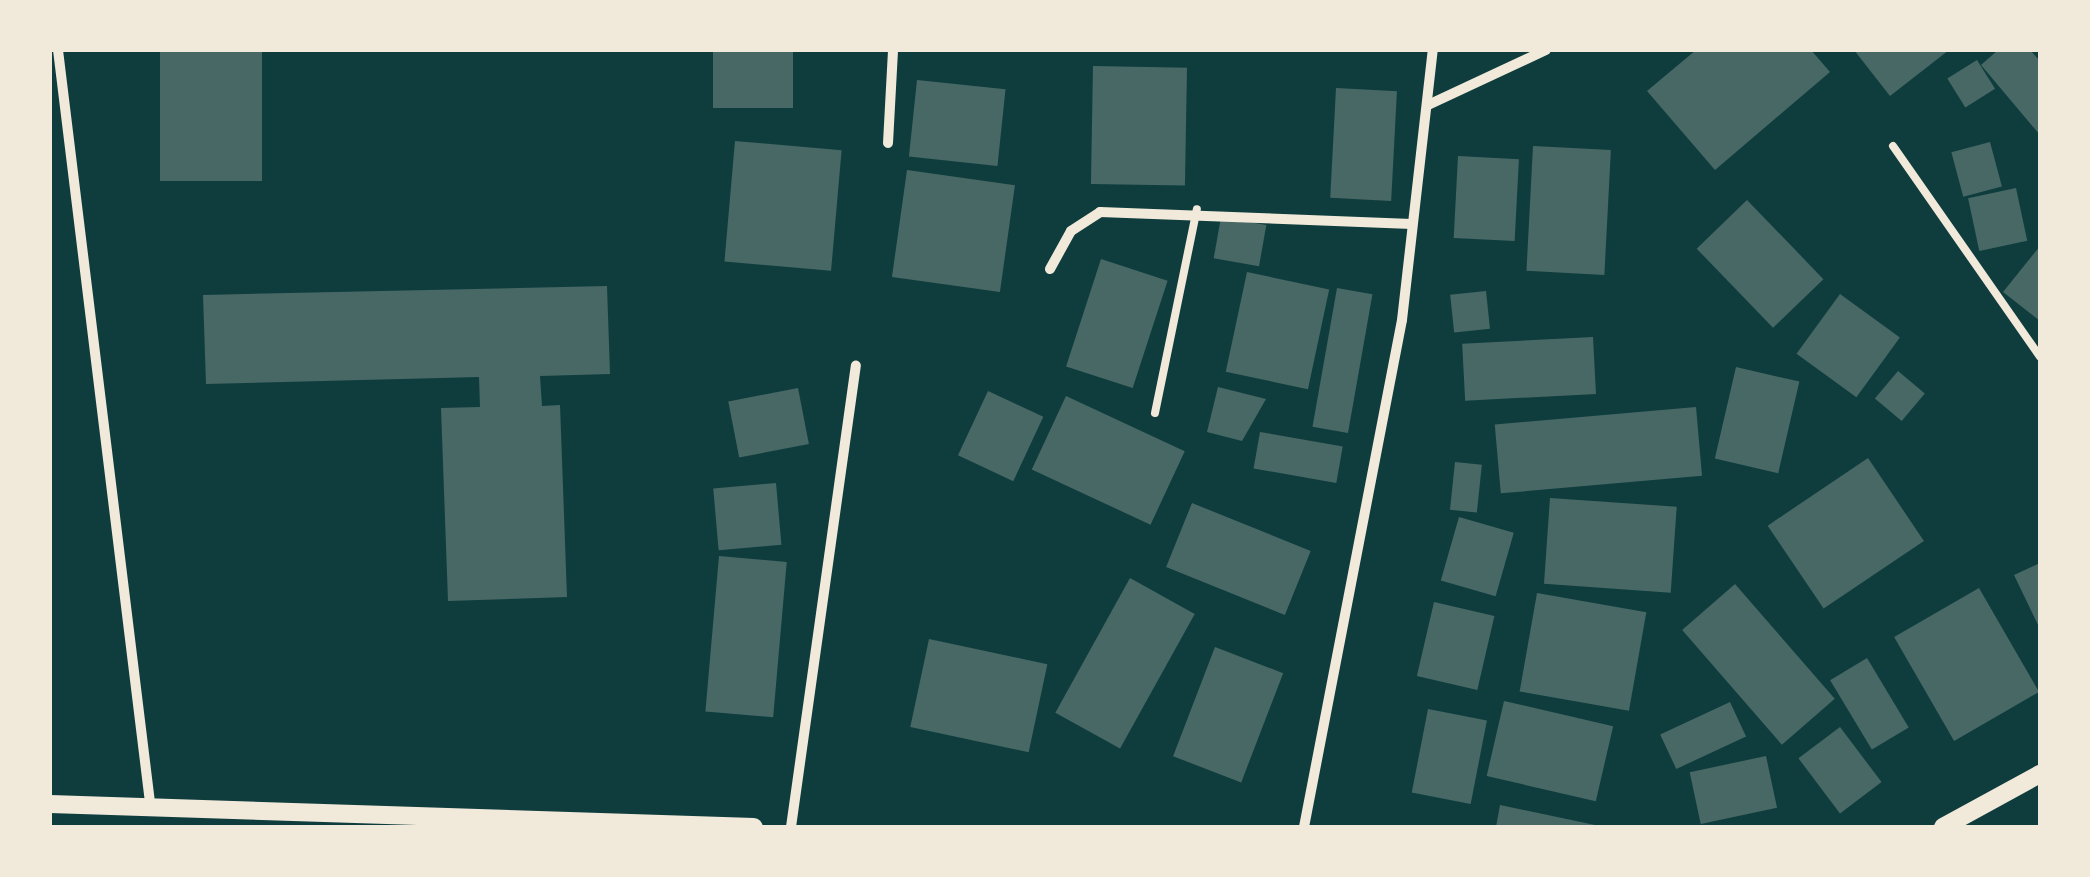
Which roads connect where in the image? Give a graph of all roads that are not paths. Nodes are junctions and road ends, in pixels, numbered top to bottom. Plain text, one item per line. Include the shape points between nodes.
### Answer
1 (58, 50) edge
2 (892, 50) edge
3 (1434, 50) edge
4 (1546, 50) edge
5 (1428, 104) junction
6 (888, 143) dead end
7 (1894, 146) dead end
8 (1197, 209) junction
9 (1412, 224) junction
10 (1050, 269) dead end
11 (2040, 357) edge
12 (856, 366) dead end
13 (1155, 413) dead end
14 (2040, 774) edge
15 (150, 802) junction
16 (50, 804) edge
17 (754, 827) edge
18 (792, 827) edge
19 (1304, 827) edge
20 (1943, 827) edge

1 - 15 street
2 - 6 street
3 - 5 street
4 - 5 street
5 - 9 street
7 - 11 lane
8 - 9 street
8 - 10 street via 1100,212 1071,231
8 - 13 lane
9 - 19 street
12 - 18 street
14 - 20 street
15 - 16 street
15 - 17 street

